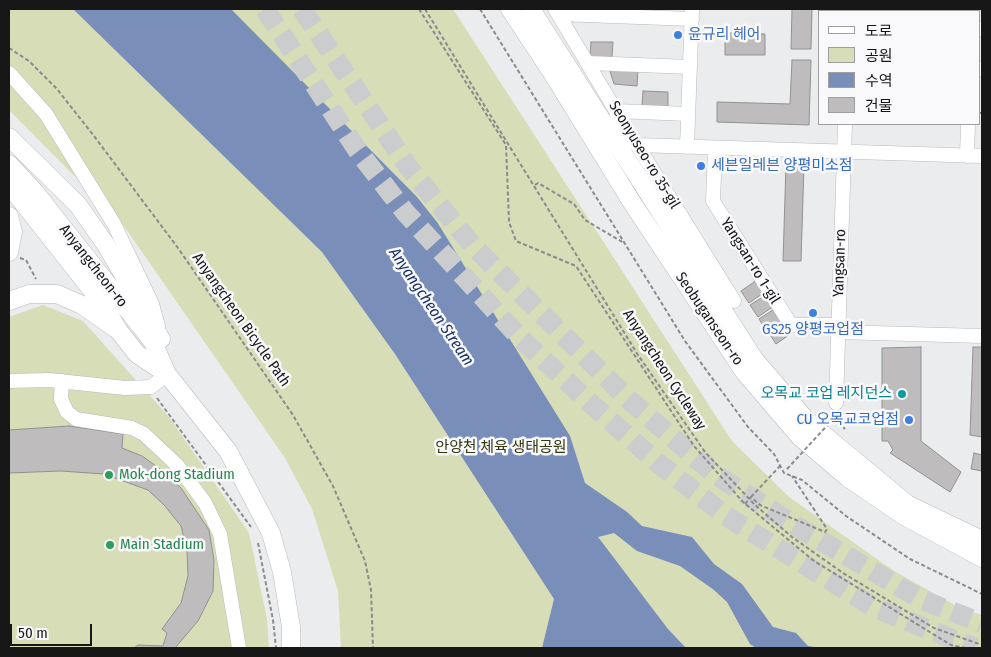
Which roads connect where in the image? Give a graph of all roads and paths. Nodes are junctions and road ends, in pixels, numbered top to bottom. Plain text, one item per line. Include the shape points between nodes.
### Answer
1 (419, 9) edge
2 (425, 9) edge
3 (510, 9) edge
4 (531, 9) edge
5 (557, 11) edge
6 (692, 14) edge
7 (9, 48) edge
8 (588, 63) junction
9 (690, 67) junction
10 (9, 73) edge
11 (616, 110) junction
12 (688, 114) junction
13 (845, 125) edge
14 (968, 125) edge
15 (9, 137) edge
16 (637, 146) junction
17 (687, 147) junction
18 (715, 148) junction
19 (844, 153) junction
20 (967, 156) junction
21 (982, 156) edge
22 (9, 164) edge
23 (9, 185) edge
24 (534, 185) junction
25 (9, 216) edge
26 (626, 244) dead end
27 (13, 255) edge
28 (39, 293) junction
29 (9, 301) edge
30 (734, 301) dead end
31 (837, 329) junction
32 (118, 330) junction
33 (161, 336) junction
34 (982, 336) edge
35 (167, 374) junction
36 (62, 381) junction
37 (9, 382) edge
38 (149, 387) junction
39 (832, 408) joint
40 (834, 418) junction
41 (845, 429) dead end
42 (780, 466) dead end
43 (784, 472) dead end
44 (792, 476) dead end
45 (750, 498) junction
46 (745, 504) junction
47 (905, 510) junction
48 (251, 528) dead end
49 (982, 528) edge
50 (256, 535) dead end
51 (982, 540) edge
52 (982, 558) edge
53 (982, 571) edge
54 (982, 645) edge
55 (239, 648) edge
56 (276, 648) edge
57 (292, 648) edge
58 (373, 648) edge
59 (965, 648) edge

1 - 46 path via 506,145 508,222 516,241 576,266 694,446
2 - 24 path, Anyangcheon Cycleway
3 - 47 main road, Seobuganseon-ro via 745,373 800,437 847,477
4 - 47 main road, Seobuganseon-ro via 754,359 807,421
5 - 6 street
5 - 8 street, Seonyuseo-ro 35-gil
6 - 9 street
7 - 58 path, Anyangcheon Bicycle Path via 29,61 57,89 94,136 178,248 293,415 333,486 365,561 371,590
8 - 9 street
8 - 11 street, Seonyuseo-ro 35-gil
9 - 12 street
10 - 33 street via 46,114 114,224 152,304
11 - 12 street
11 - 16 street, Seonyuseo-ro 35-gil
12 - 17 street
13 - 19 street, Yangsan-ro
14 - 20 street
15 - 33 main road via 78,205
16 - 17 street
16 - 30 street, Seonyuseo-ro 35-gil
17 - 18 street
18 - 19 street
18 - 31 street, Yangsan-ro 1-gil via 713,201 791,325
19 - 20 street
19 - 31 street, Yangsan-ro
20 - 21 street
22 - 35 main road, Anyangcheon-ro via 35,192 152,342
23 - 32 main road, Anyangcheon-ro via 105,307
24 - 26 path via 538,183 574,204 585,220
24 - 45 path, Anyangcheon Cycleway via 638,355 705,452
25 - 27 main road
27 - 28 path via 26,260 38,282
28 - 29 main road
28 - 32 main road via 70,298
31 - 34 street
31 - 39 street, Yangsan-ro
32 - 35 main road, Anyangcheon-ro via 137,354
33 - 35 main road
35 - 38 street
35 - 57 main road, Anyangcheon-ro via 228,451 272,533 282,572
36 - 37 street via 30,379
36 - 38 street via 125,388
36 - 55 street via 61,399 67,412 76,419 132,428 144,434 177,465 205,503 222,542
38 - 48 path
39 - 40 path, bridge
40 - 41 path
40 - 43 path, bridge
42 - 45 path
44 - 45 path via 827,528 825,532
45 - 46 path
45 - 54 path, Anyangcheon Cycleway via 792,538 843,573 934,628
46 - 59 path via 814,561 951,644
47 - 49 main road via 944,511
47 - 51 main road, Seobuganseon-ro
47 - 52 main road, Seobuganseon-ro
47 - 53 main road via 909,526 938,548
50 - 56 path

